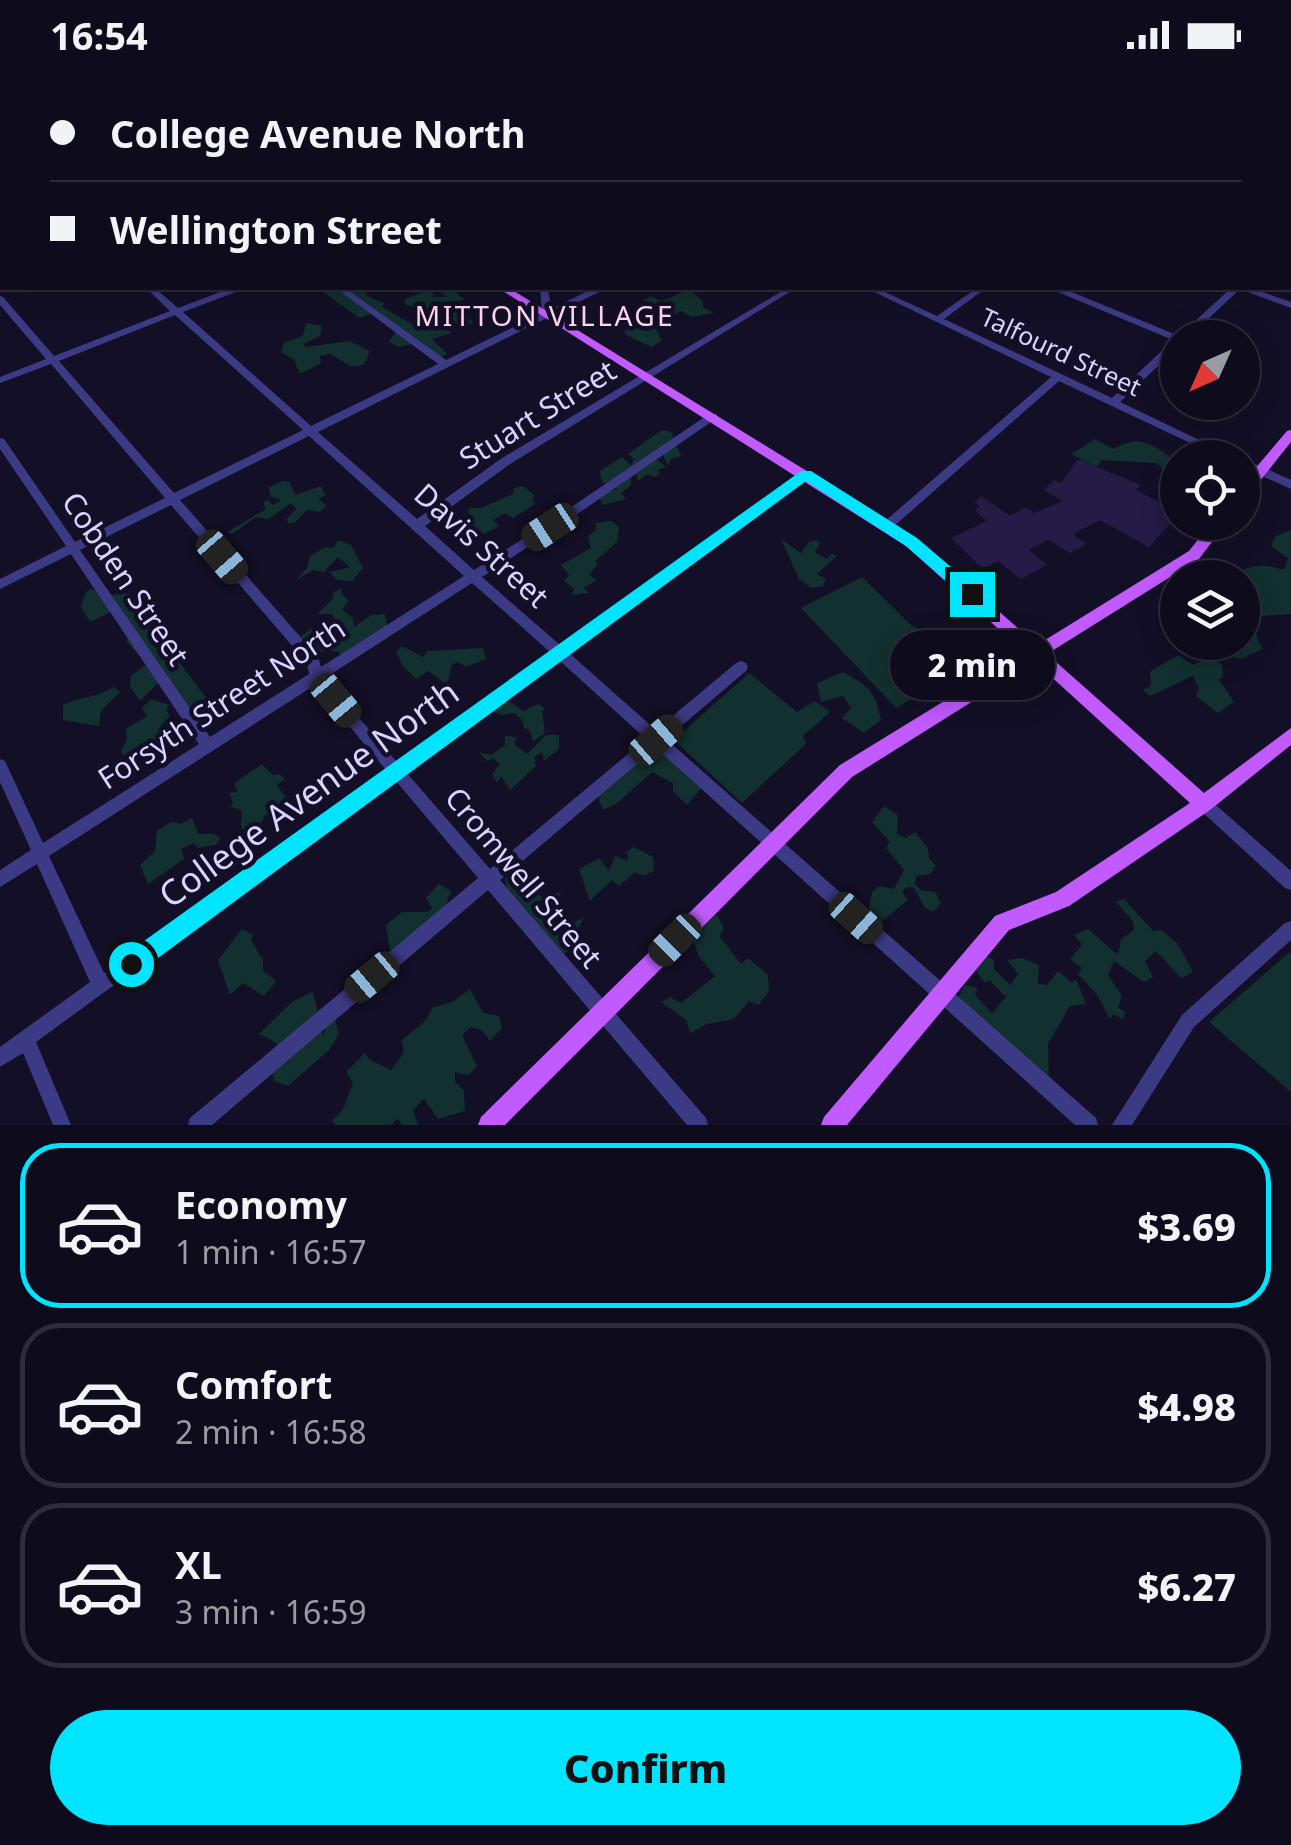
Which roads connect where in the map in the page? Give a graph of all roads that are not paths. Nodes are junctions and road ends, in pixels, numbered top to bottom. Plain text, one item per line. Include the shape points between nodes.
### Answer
1 (152, 290) edge
2 (233, 290) edge
3 (343, 290) edge
4 (506, 290) edge
5 (543, 290) edge
6 (544, 290) edge
7 (596, 290) edge
8 (789, 290) edge
9 (874, 290) edge
10 (979, 290) edge
11 (1061, 290) edge
12 (1238, 290) edge
13 (1246, 290) edge
14 (520, 298) junction
15 (0, 299) edge
16 (1291, 305) edge
17 (177, 311) junction
18 (547, 314) junction
19 (938, 319) junction
20 (1202, 320) edge
21 (1160, 331) edge
22 (1160, 357) edge
23 (52, 360) junction
24 (445, 364) junction
25 (648, 376) junction
26 (1058, 376) junction
27 (0, 380) edge
28 (1114, 402) junction
29 (713, 416) junction
30 (308, 431) junction
31 (1291, 434) edge
32 (1194, 440) edge
33 (0, 441) edge
34 (1261, 471) joint
35 (806, 474) junction
36 (1291, 485) edge
37 (171, 498) junction
38 (416, 526) junction
39 (888, 526) junction
40 (1206, 540) edge
41 (72, 548) junction
42 (473, 576) junction
43 (0, 584) edge
44 (558, 652) junction
45 (1037, 652) junction
46 (741, 667) dead end
47 (316, 677) junction
48 (1291, 736) edge
49 (656, 740) junction
50 (208, 746) junction
51 (0, 766) edge
52 (396, 771) junction
53 (1204, 804) junction
54 (772, 843) junction
55 (42, 852) junction
56 (0, 879) edge
57 (489, 879) junction
58 (1291, 882) edge
59 (1291, 929) edge
60 (101, 986) junction
61 (940, 994) junction
62 (602, 1013) junction
63 (26, 1039) junction
64 (0, 1058) edge
65 (62, 1125) edge
66 (197, 1125) edge
67 (489, 1125) edge
68 (699, 1125) edge
69 (832, 1125) edge
70 (1089, 1125) edge
71 (1121, 1125) edge

1 - 17 street, Davis Street
2 - 17 street
3 - 24 street
4 - 14 main road
5 - 14 main road via 536,300
6 - 18 street
7 - 18 street
8 - 25 street, Stuart Street
9 - 19 street, Talfourd Street
10 - 19 street
11 - 21 street
12 - 20 street
13 - 16 street
14 - 18 main road
15 - 23 street, Cromwell Street
17 - 23 street
17 - 30 street, Davis Street
18 - 24 street
18 - 25 main road
19 - 26 street, Talfourd Street
22 - 28 street
23 - 27 street
23 - 37 street, Cromwell Street
24 - 30 street
25 - 29 main road
25 - 38 street, Stuart Street via 506,460
26 - 28 street, Talfourd Street
26 - 39 street
28 - 32 street, Talfourd Street
29 - 35 main road
29 - 42 street, Forsyth Street North
30 - 37 street
30 - 38 street, Davis Street
31 - 34 main road
33 - 41 street, Cobden Street
34 - 36 street
35 - 39 main road
35 - 44 street, College Avenue North
37 - 41 street
37 - 47 street, Cromwell Street via 313,661
38 - 42 street, Davis Street
39 - 45 main road
40 - 45 main road via 1194,555
41 - 43 street
41 - 50 street, Cobden Street
42 - 44 street, Davis Street
42 - 47 street, Forsyth Street North
44 - 49 street, Davis Street
44 - 52 street, College Avenue North
45 - 53 main road
45 - 54 main road via 865,758
46 - 49 street
47 - 50 street, Forsyth Street North
47 - 52 street, Cromwell Street
48 - 53 main road
49 - 54 street, Davis Street
49 - 57 street
50 - 55 street, Forsyth Street North
51 - 55 street
52 - 57 street, Cromwell Street
52 - 60 street, College Avenue North
53 - 58 street
53 - 61 main road via 1062,899 1002,923
54 - 61 street, Davis Street
54 - 62 main road
55 - 56 street, Forsyth Street North
55 - 60 street
57 - 62 street, Cromwell Street
57 - 66 street
59 - 71 street via 1188,1021
60 - 63 street, College Avenue North
61 - 69 main road
61 - 70 street, Davis Street
62 - 67 main road
62 - 68 street, Cromwell Street
63 - 64 street, College Avenue North
63 - 65 street

